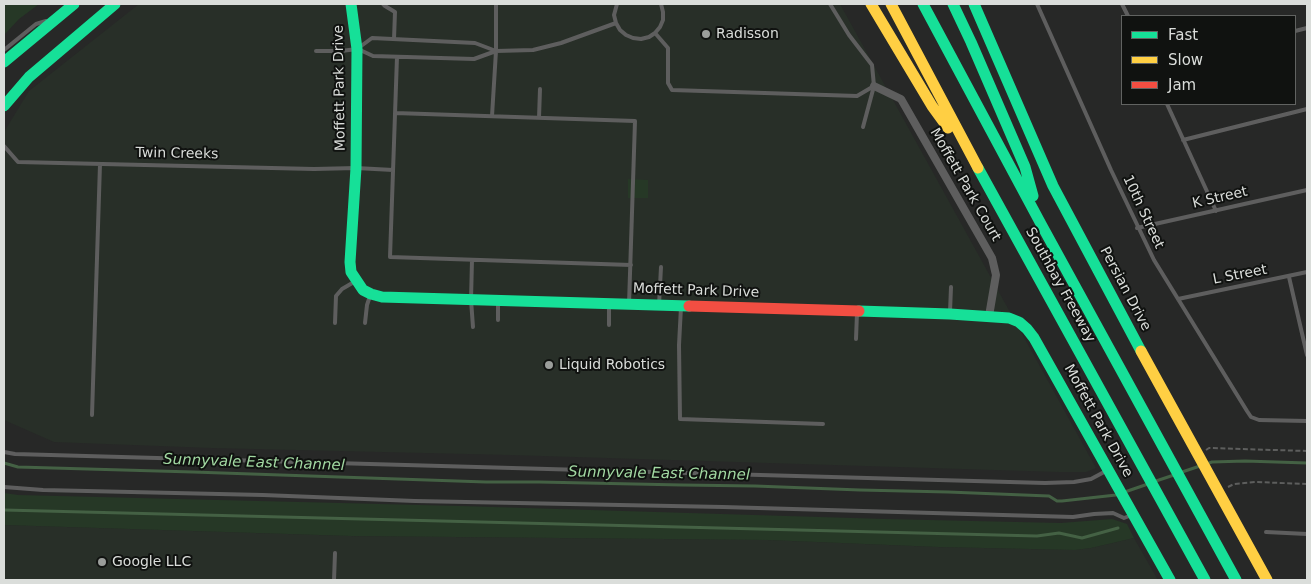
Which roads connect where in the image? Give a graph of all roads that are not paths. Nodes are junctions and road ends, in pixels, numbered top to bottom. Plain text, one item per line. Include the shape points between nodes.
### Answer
1 (74, 4) edge
2 (115, 4) edge
3 (351, 4) edge
4 (383, 4) edge
5 (496, 4) edge
6 (617, 4) edge
7 (661, 4) edge
8 (830, 4) edge
9 (871, 4) edge
10 (891, 4) edge
11 (924, 4) edge
12 (953, 4) edge
13 (974, 4) edge
14 (1037, 4) edge
15 (58, 17) junction
16 (616, 23) junction
17 (656, 33) junction
18 (394, 39) junction
19 (357, 49) junction
20 (4, 50) edge
21 (316, 51) dead end
22 (496, 51) junction
23 (397, 57) junction
24 (4, 62) edge
25 (874, 86) junction
26 (540, 89) dead end
27 (1167, 105) edge
28 (4, 106) edge
29 (1307, 110) edge
30 (395, 113) junction
31 (492, 116) junction
32 (538, 118) junction
33 (863, 126) dead end
34 (1183, 140) junction
35 (4, 146) edge
36 (100, 164) junction
37 (356, 168) junction
38 (393, 170) junction
39 (986, 183) junction
40 (1307, 190) edge
41 (1216, 211) junction
42 (1041, 224) junction
43 (1138, 228) junction
44 (472, 260) junction
45 (631, 265) junction
46 (661, 267) dead end
47 (1307, 272) edge
48 (1289, 276) junction
49 (356, 281) junction
50 (951, 287) dead end
51 (371, 294) junction
52 (1178, 299) junction
53 (471, 300) junction
54 (498, 301) junction
55 (609, 304) junction
56 (630, 304) junction
57 (659, 305) junction
58 (681, 306) junction
59 (857, 311) junction
60 (950, 314) junction
61 (989, 316) junction
62 (498, 320) dead end
63 (335, 323) dead end
64 (366, 323) dead end
65 (609, 325) dead end
66 (473, 327) dead end
67 (856, 339) dead end
68 (1307, 355) edge
69 (92, 415) dead end
70 (1307, 421) edge
71 (823, 424) dead end
72 (4, 452) edge
73 (1111, 473) junction
74 (4, 487) edge
75 (1132, 513) junction
76 (1266, 532) dead end
77 (1307, 534) edge
78 (335, 553) dead end
79 (334, 580) edge
80 (1170, 580) edge
81 (1205, 580) edge
82 (1236, 580) edge
83 (1267, 580) edge

1 - 15 main road
2 - 28 main road via 29,77
3 - 19 main road, Moffett Park Drive
4 - 18 lane via 396,12
5 - 22 lane
6 - 16 lane
7 - 17 lane via 663,20
8 - 25 lane via 872,65
9 - 39 main road via 932,106
10 - 39 main road, Southbay Freeway
11 - 42 main road, Southbay Freeway
12 - 42 main road via 1025,167
13 - 83 main road, Persian Drive via 1053,186
14 - 43 lane, 10th Street
15 - 20 lane via 36,24
15 - 24 main road
16 - 17 lane via 620,30 633,38 641,39
16 - 22 lane via 533,50
17 - 25 lane via 668,48 668,83 672,90 857,96
18 - 19 lane via 372,38
18 - 22 lane via 475,43
19 - 21 lane
19 - 23 lane via 373,56
19 - 37 main road, Moffett Park Drive
22 - 23 lane via 474,59
22 - 31 lane
23 - 30 lane
25 - 33 lane
25 - 61 street, Moffett Park Court via 901,99 992,258 996,275
26 - 32 lane
27 - 34 lane
29 - 34 lane
30 - 31 lane
30 - 38 lane
31 - 32 lane
32 - 45 lane via 635,121
34 - 41 lane
35 - 36 lane, Twin Creeks via 18,162
36 - 37 lane, Twin Creeks
36 - 69 lane
37 - 38 lane, Twin Creeks
37 - 49 main road, Moffett Park Drive via 350,262
38 - 44 lane via 390,257
39 - 81 main road, Southbay Freeway
40 - 41 lane, K Street
41 - 43 lane, K Street
42 - 82 main road, Southbay Freeway
43 - 52 lane, 10th Street
44 - 45 lane
44 - 53 lane
45 - 56 lane
46 - 57 lane
47 - 48 lane, L Street
48 - 52 lane, L Street
48 - 68 lane
49 - 51 main road
49 - 63 lane via 336,296
50 - 60 lane
51 - 53 main road, Moffett Park Drive
51 - 64 lane via 366,305
52 - 70 lane, 10th Street via 1251,417
53 - 54 main road, Moffett Park Drive
53 - 66 lane
54 - 55 main road, Moffett Park Drive
54 - 62 lane
55 - 56 main road, Moffett Park Drive
55 - 65 lane
56 - 57 main road, Moffett Park Drive
57 - 58 main road, Moffett Park Drive
58 - 59 main road, Moffett Park Drive
58 - 71 lane via 680,419
59 - 60 main road, Moffett Park Drive
59 - 67 lane
60 - 61 main road, Moffett Park Drive
61 - 73 main road, Moffett Park Drive via 1019,322 1034,338
72 - 73 lane via 1045,483 1074,482
73 - 75 main road, Moffett Park Drive
74 - 75 lane via 1072,517 1113,514 1124,518
75 - 80 main road, Moffett Park Drive
76 - 77 lane
78 - 79 lane

